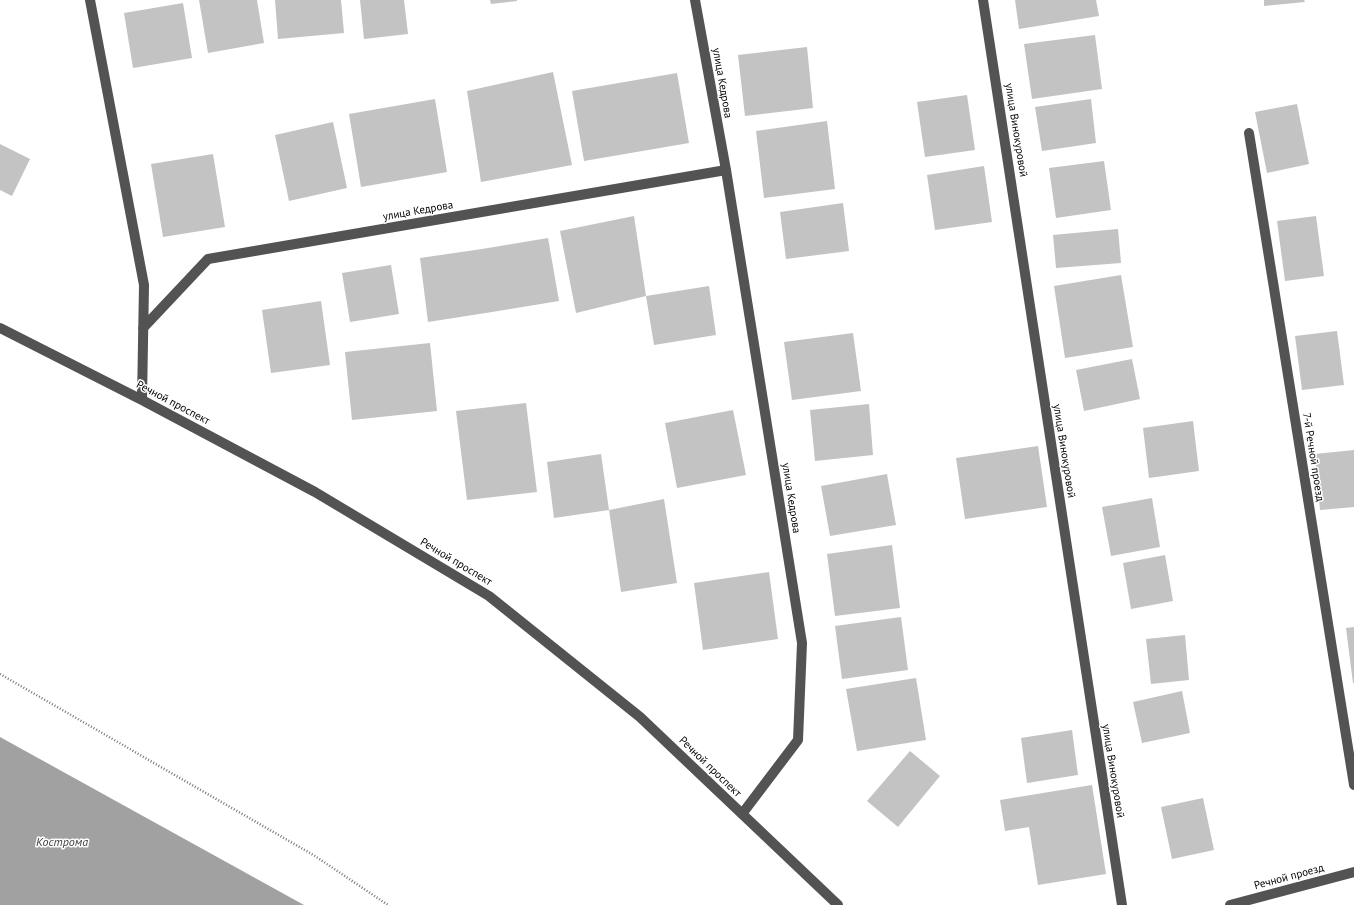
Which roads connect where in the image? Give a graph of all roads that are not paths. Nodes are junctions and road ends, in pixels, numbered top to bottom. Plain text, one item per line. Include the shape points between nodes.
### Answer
1 (90, 0) edge
2 (695, 0) edge
3 (984, 0) edge
4 (1249, 133) dead end
5 (726, 170) junction
6 (0, 328) edge
7 (143, 328) junction
8 (142, 400) junction
9 (1354, 785) edge
10 (742, 814) junction
11 (1354, 872) edge
12 (838, 905) edge
13 (1122, 905) edge
14 (1230, 905) edge

1 - 7 street via 144,285
2 - 5 street, улица Кедрова
3 - 13 street, улица Винокуровой
4 - 9 street, 7-й Речной проезд
5 - 7 street, улица Кедрова via 208,260
5 - 10 street, улица Кедрова via 802,643 798,740
6 - 8 street, Речной проспект
7 - 8 street
8 - 10 street, Речной проспект via 315,492 489,596 640,717
10 - 12 street, Речной проспект
11 - 14 street, Речной проезд

